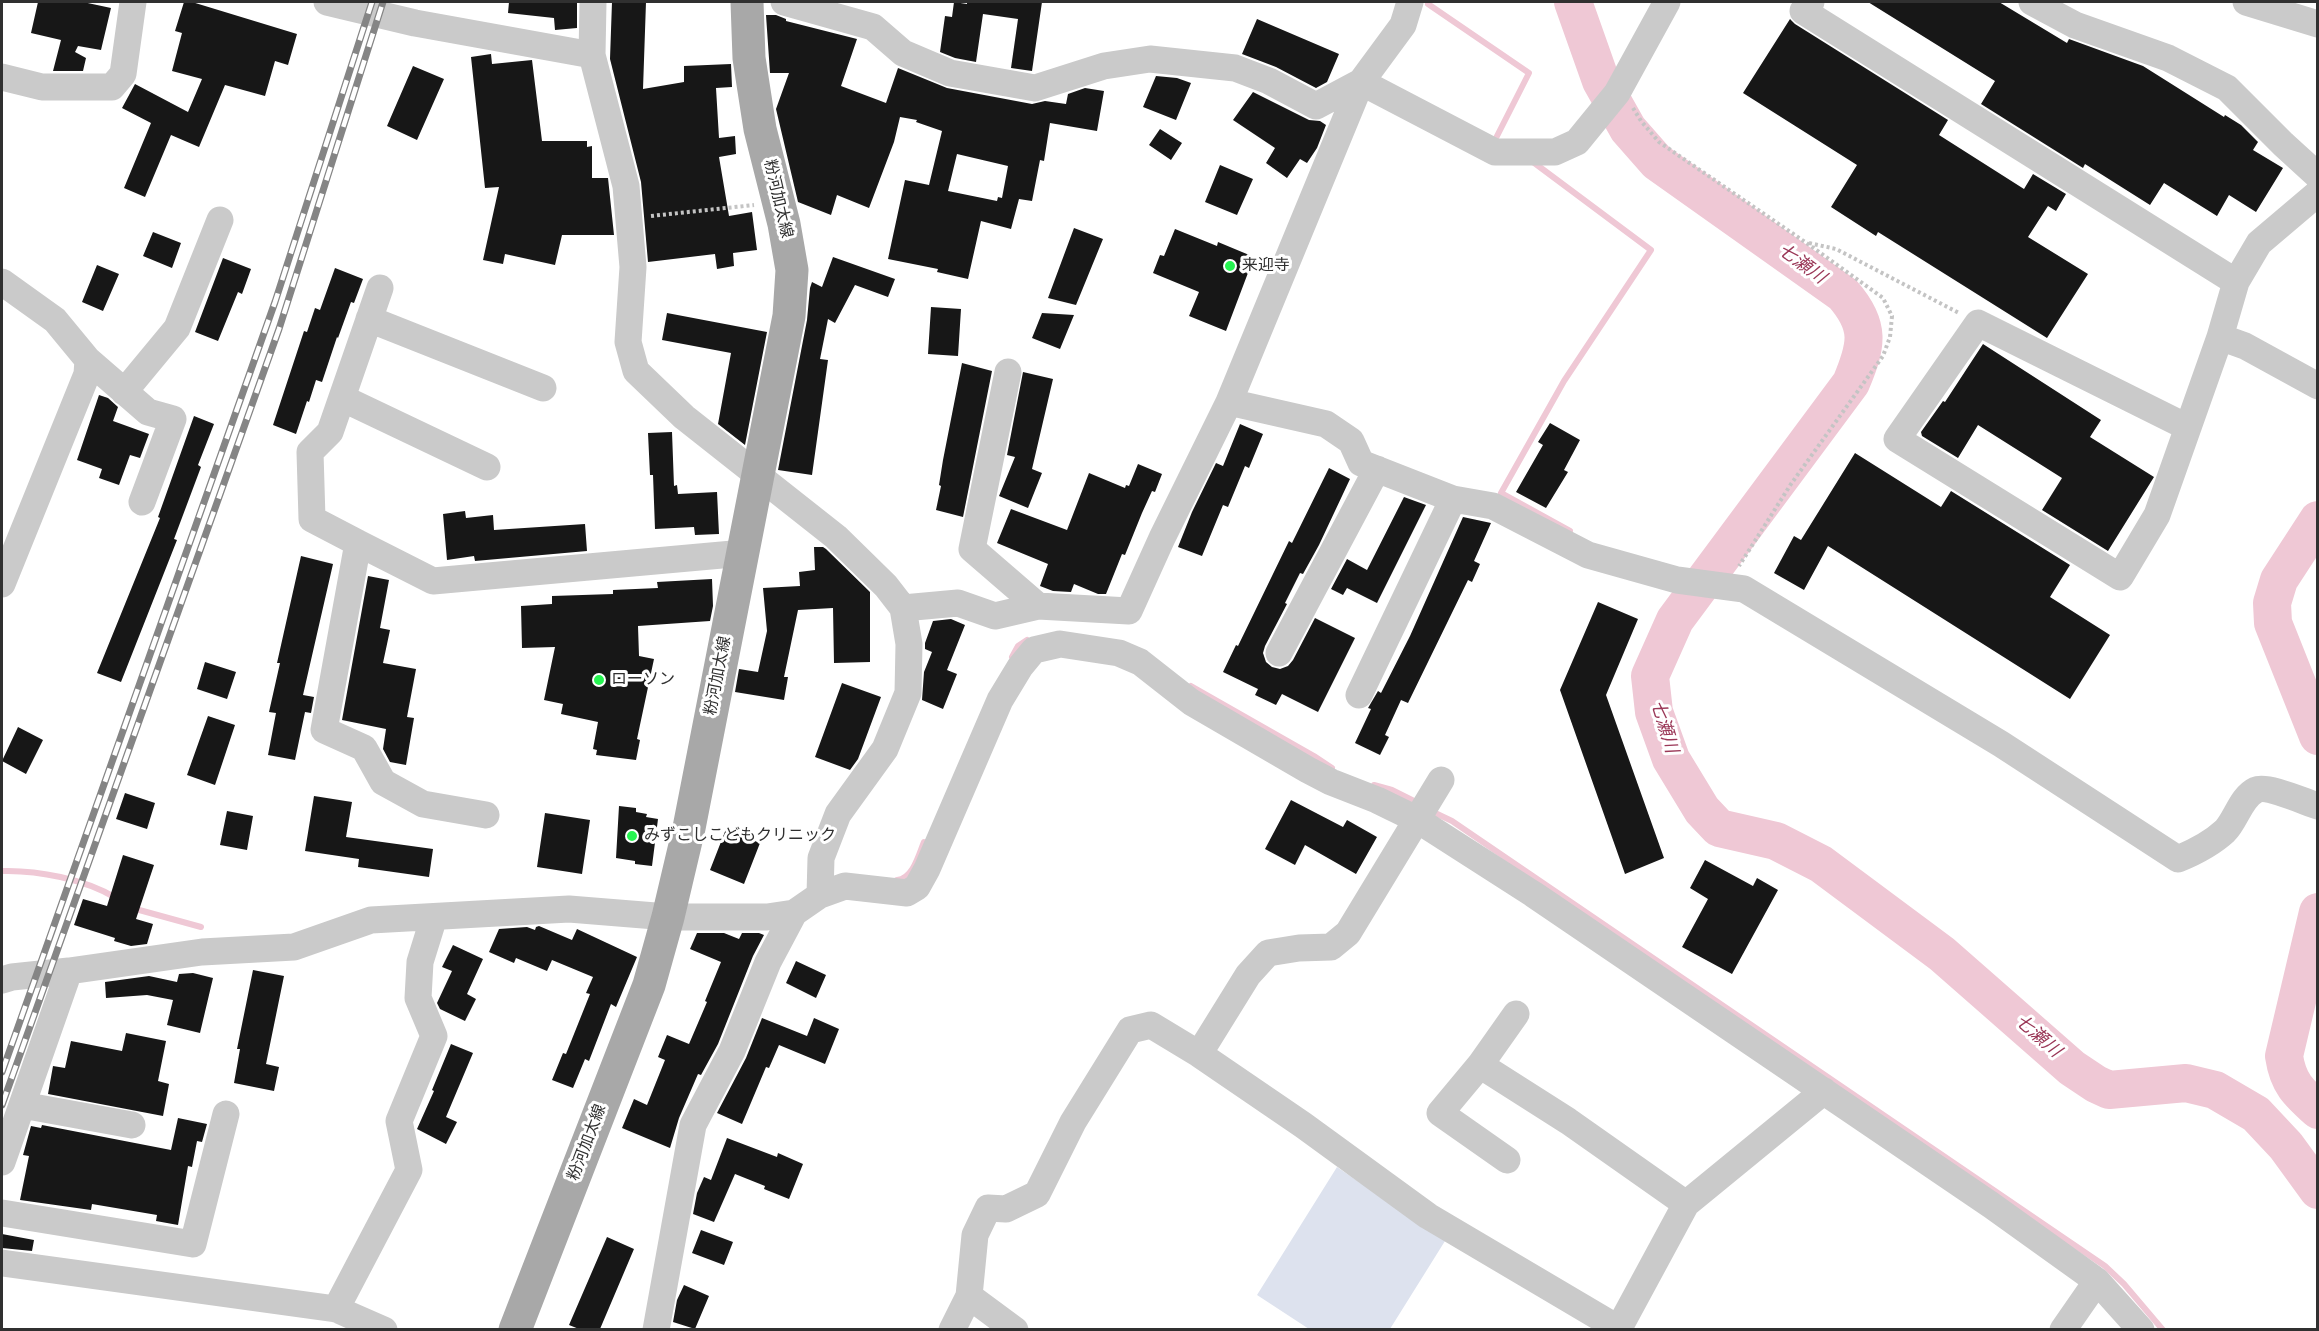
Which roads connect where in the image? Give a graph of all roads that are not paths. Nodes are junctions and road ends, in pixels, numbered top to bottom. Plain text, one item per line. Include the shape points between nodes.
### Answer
1 (133, 2) edge
2 (327, 2) edge
3 (594, 2) edge
4 (747, 2) edge
5 (784, 2) edge
6 (1410, 2) edge
7 (1667, 2) edge
8 (1811, 2) edge
9 (2032, 2) edge
10 (2246, 2) edge
11 (2318, 24) edge
12 (592, 55) junction
13 (2, 77) edge
14 (1361, 82) junction
15 (2318, 176) edge
16 (2318, 193) edge
17 (220, 220) dead end
18 (2, 282) edge
19 (2236, 282) junction
20 (380, 288) dead end
21 (369, 319) junction
22 (2234, 342) junction
23 (88, 360) junction
24 (1008, 372) dead end
25 (2318, 386) edge
26 (543, 388) dead end
27 (124, 392) junction
28 (342, 398) junction
29 (1228, 402) junction
30 (2187, 427) junction
31 (487, 467) dead end
32 (1377, 469) junction
33 (759, 476) junction
34 (1453, 499) junction
35 (142, 502) dead end
36 (358, 543) junction
37 (744, 553) junction
38 (2, 584) edge
39 (1038, 606) junction
40 (903, 608) junction
41 (1279, 653) dead end
42 (1359, 695) dead end
43 (1441, 780) dead end
44 (2318, 806) edge
45 (1418, 814) junction
46 (486, 815) dead end
47 (820, 895) junction
48 (794, 913) junction
49 (434, 917) junction
50 (668, 917) junction
51 (69, 971) junction
52 (7, 978) edge
53 (2, 1001) edge
54 (1516, 1014) dead end
55 (1199, 1054) junction
56 (1480, 1065) junction
57 (1824, 1091) junction
58 (22, 1105) junction
59 (226, 1114) dead end
60 (132, 1125) dead end
61 (1507, 1160) dead end
62 (2, 1162) edge
63 (1686, 1204) junction
64 (2, 1213) edge
65 (2, 1263) edge
66 (2097, 1281) junction
67 (969, 1296) junction
68 (336, 1309) junction
69 (384, 1329) edge
70 (515, 1329) edge
71 (656, 1329) edge
72 (952, 1329) edge
73 (1015, 1329) edge
74 (1620, 1329) edge
75 (2063, 1329) edge
76 (2141, 1329) edge

1 - 13 street via 123,74 112,87 42,87
2 - 12 street
3 - 12 street
4 - 33 main road, 粉河加太線 via 749,58 760,129 792,270 789,316
5 - 14 street via 873,27 903,53 950,73 1035,88 1104,66 1150,59 1234,68 1316,106
6 - 14 street via 1403,25
7 - 14 street via 1619,90 1577,142 1555,152 1495,153
8 - 19 street via 1803,11
9 - 15 street via 2075,25 2169,58 2227,88
10 - 11 street
12 - 33 street via 626,186 633,267 628,342 636,371 684,417
14 - 29 street
16 - 19 street via 2259,243
17 - 27 street via 177,328
18 - 23 street via 55,320
19 - 22 street
20 - 21 street
21 - 26 street
21 - 28 street
22 - 25 street
22 - 30 street
23 - 27 street
23 - 38 street via 87,374
24 - 39 street via 972,549
27 - 35 street via 148,412 173,419
28 - 31 street
28 - 36 street via 330,432 310,452 312,519
29 - 32 street via 1326,424 1352,441 1361,463
29 - 39 street via 1129,611
30 - 30 street via 2157,515 2120,577 1897,439 1978,323
32 - 34 street
32 - 41 street
33 - 37 main road, 粉河加太線
33 - 40 street via 836,537
34 - 42 street
34 - 44 street via 1493,506 1588,555 1677,580 1744,589 2001,744 2178,859 2199,850 2226,830 2256,790 2267,789
36 - 37 street via 433,581
36 - 46 street via 324,730 364,748 383,782 423,804
37 - 50 main road, 粉河加太線
39 - 40 street via 995,616 958,603
40 - 47 street via 909,644 908,693 885,749 837,814 822,858
43 - 45 street
45 - 47 street via 1331,783 1191,702 1140,662 1119,653 1060,644 1034,650 1000,700 917,887 907,893 844,886
45 - 55 street via 1348,933 1331,947 1268,953 1248,975
45 - 57 street
47 - 48 street
48 - 50 street via 767,917
48 - 71 street via 768,962 732,1051 693,1125
49 - 50 street via 569,909
49 - 51 street via 371,920 294,947 202,952
49 - 68 street via 420,962 418,999 434,1036 399,1121 409,1170
50 - 70 main road, 粉河加太線 via 649,985
51 - 52 street
51 - 58 street
52 - 53 street
54 - 56 street
55 - 67 street via 1151,1024 1130,1030 1073,1122 1037,1194 1006,1209 988,1208 975,1235
55 - 74 street via 1428,1216
56 - 61 street via 1440,1113
56 - 63 street
57 - 63 street
57 - 66 street
58 - 60 street
58 - 62 street
59 - 64 street via 193,1244
63 - 74 street
65 - 68 street
66 - 75 street
66 - 76 street
67 - 72 street
67 - 73 street
68 - 69 street

